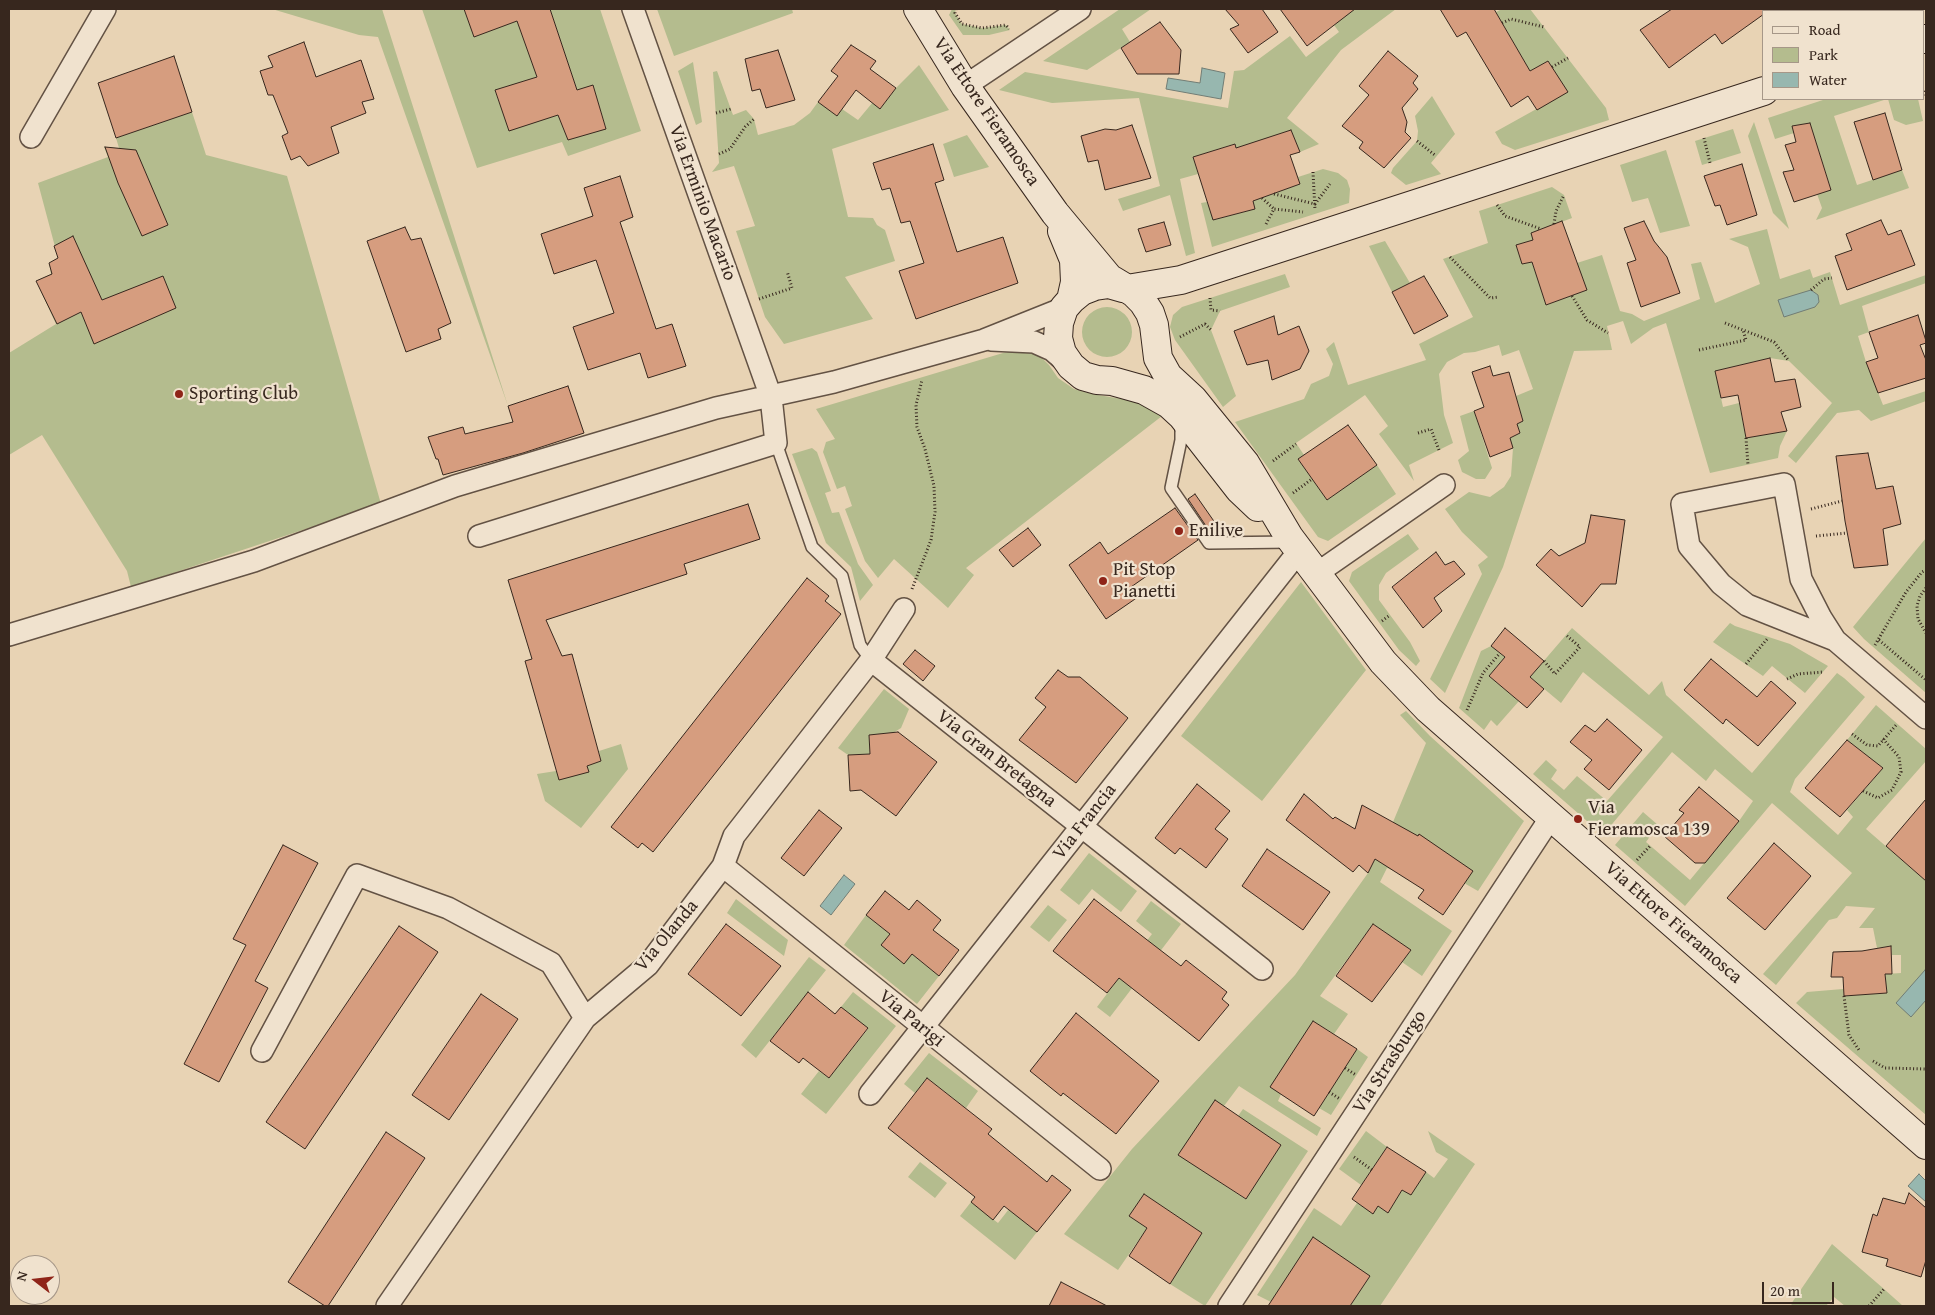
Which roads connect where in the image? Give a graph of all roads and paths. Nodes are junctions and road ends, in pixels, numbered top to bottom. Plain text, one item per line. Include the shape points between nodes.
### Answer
1 (105, 9) edge
2 (632, 9) edge
3 (918, 9) edge
4 (956, 9) edge
5 (1080, 9) edge
6 (1502, 23) dead end
7 (1544, 27) dead end
8 (1010, 30) dead end
9 (1568, 58) dead end
10 (1552, 67) dead end
11 (965, 86) junction
12 (1762, 92) edge
13 (731, 109) dead end
14 (716, 113) dead end
15 (754, 119) dead end
16 (31, 137) dead end
17 (1704, 138) dead end
18 (1417, 141) dead end
19 (718, 154) dead end
20 (1436, 156) dead end
21 (1710, 163) dead end
22 (1313, 172) dead end
23 (1330, 184) dead end
24 (1274, 194) dead end
25 (1564, 195) dead end
26 (1262, 198) dead end
27 (1315, 204) junction
28 (1497, 205) dead end
29 (1274, 209) junction
30 (1055, 213) junction
31 (1307, 213) dead end
32 (1315, 214) dead end
33 (1554, 224) dead end
34 (1541, 229) dead end
35 (1262, 231) dead end
36 (1450, 257) dead end
37 (787, 272) dead end
38 (1832, 278) dead end
39 (1181, 280) junction
40 (1125, 288) junction
41 (1811, 290) dead end
42 (1572, 296) dead end
43 (1499, 297) dead end
44 (1210, 298) dead end
45 (759, 299) dead end
46 (1068, 304) junction
47 (1220, 312) dead end
48 (1725, 323) dead end
49 (1211, 330) dead end
50 (1743, 330) junction
51 (1161, 333) junction
52 (1608, 333) dead end
53 (984, 340) junction
54 (1698, 350) dead end
55 (929, 356) junction
56 (1789, 361) dead end
57 (1071, 366) junction
58 (1112, 381) junction
59 (771, 397) junction
60 (1182, 416) junction
61 (1418, 433) dead end
62 (1746, 438) dead end
63 (776, 443) junction
64 (1296, 444) dead end
65 (1439, 450) dead end
66 (1748, 465) dead end
67 (1266, 466) dead end
68 (1312, 479) dead end
69 (1444, 484) dead end
70 (1288, 497) dead end
71 (1842, 500) dead end
72 (1810, 509) dead end
73 (1847, 533) dead end
74 (479, 536) dead end
75 (1816, 536) dead end
76 (1294, 544) junction
77 (1926, 570) edge
78 (1316, 574) junction
79 (1926, 588) edge
80 (904, 609) joint
81 (1926, 633) edge
82 (9, 635) edge
83 (1566, 635) dead end
84 (1768, 637) dead end
85 (1835, 640) junction
86 (1879, 640) junction
87 (1873, 647) dead end
88 (1500, 653) dead end
89 (871, 660) junction
90 (1544, 661) dead end
91 (1746, 664) dead end
92 (1823, 672) dead end
93 (1787, 679) dead end
94 (1926, 680) edge
95 (1465, 713) dead end
96 (1926, 718) edge
97 (1897, 724) dead end
98 (1852, 734) dead end
99 (1884, 739) junction
100 (1863, 791) dead end
101 (1551, 817) junction
102 (1082, 826) junction
103 (1650, 846) dead end
104 (1635, 862) dead end
105 (723, 866) junction
106 (1262, 969) dead end
107 (1844, 996) dead end
108 (585, 1018) junction
109 (923, 1028) junction
110 (262, 1051) dead end
111 (1863, 1056) dead end
112 (1871, 1060) dead end
113 (1345, 1068) dead end
114 (1926, 1069) edge
115 (1356, 1076) dead end
116 (1329, 1092) dead end
117 (870, 1094) dead end
118 (1341, 1100) dead end
119 (1926, 1145) edge
120 (1350, 1154) dead end
121 (1100, 1169) dead end
122 (1372, 1170) dead end
123 (1884, 1289) dead end
124 (387, 1306) edge
125 (1229, 1306) edge
126 (1870, 1306) edge

1 - 16 street
2 - 59 street, Via Erminio Macario
3 - 11 main road, Via Ettore Fieramosca
4 - 8 path via 962,24 982,28 1006,25
5 - 11 street
6 - 7 path via 1512,19
9 - 10 path
11 - 30 main road, Via Ettore Fieramosca
12 - 39 main road
13 - 14 path
15 - 19 path via 730,149
17 - 21 path
18 - 20 path
22 - 27 path
23 - 27 path
24 - 27 path
25 - 33 path
26 - 29 path
27 - 32 path
28 - 34 path via 1505,216
29 - 31 path
29 - 35 path
30 - 40 main road via 1109,278
30 - 46 main road via 1074,260 1075,282
36 - 43 path via 1490,298
37 - 45 path via 792,288
38 - 41 path via 1824,279
39 - 40 main road
39 - 51 main road via 1155,313
40 - 46 main road via 1109,284 1095,286 1082,291
40 - 51 main road via 1143,302
42 - 52 path via 1587,320
44 - 47 path via 1211,310
46 - 53 street
46 - 57 main road via 1059,323 1058,338 1062,353
48 - 50 path
49 - 51 path via 1205,324
50 - 54 path via 1746,340
50 - 56 path via 1774,342
51 - 58 main road via 1146,360 1136,370
51 - 76 main road via 1158,358 1168,376 1193,399 1245,463
53 - 55 street
53 - 57 street via 1034,342 1052,350
55 - 59 street
55 - 80 path via 916,405 916,427 934,486 935,512 931,540
57 - 58 main road via 1083,376
58 - 60 main road via 1144,390 1169,404
59 - 63 street, Via Erminio Macario
59 - 82 street via 716,408 455,486 254,561
60 - 76 main road via 1239,489
60 - 76 lane via 1181,440 1171,488 1209,543
61 - 65 path via 1431,429
62 - 66 path
63 - 74 street
63 - 89 lane via 812,548 842,576 860,645
64 - 67 path
68 - 70 path
69 - 78 street
71 - 72 path
73 - 75 path
76 - 78 main road, Via Ettore Fieramosca
76 - 102 street, Via Francia
77 - 86 path via 1906,592
78 - 101 main road, Via Ettore Fieramosca via 1382,662 1428,709
79 - 81 path via 1917,606 1918,619
80 - 89 street, Via Olanda
83 - 90 path via 1580,647 1555,674
84 - 91 path
85 - 85 street via 1801,579 1784,484 1682,504 1689,546 1721,584 1747,605
85 - 96 street
86 - 87 path
86 - 94 path
88 - 95 path via 1483,673
89 - 102 street, Via Gran Bretagna
89 - 105 street, Via Olanda via 734,836
92 - 93 path via 1798,674
97 - 99 path
98 - 99 path via 1867,746 1878,746
99 - 100 path via 1899,757 1901,772 1892,790 1878,798
101 - 119 main road, Via Ettore Fieramosca
101 - 125 street, Via Strasburgo
102 - 106 street, Via Gran Bretagna
102 - 109 street, Via Francia
103 - 104 path
105 - 108 street, Via Olanda via 648,965
105 - 109 street, Via Parigi
107 - 111 path via 1849,1035
108 - 110 street via 551,963 448,908 357,875
108 - 124 street, Via Olanda
109 - 117 street, Via Francia
109 - 121 street, Via Parigi
112 - 114 path via 1885,1068
113 - 115 path
116 - 118 path
120 - 122 path
123 - 126 path

